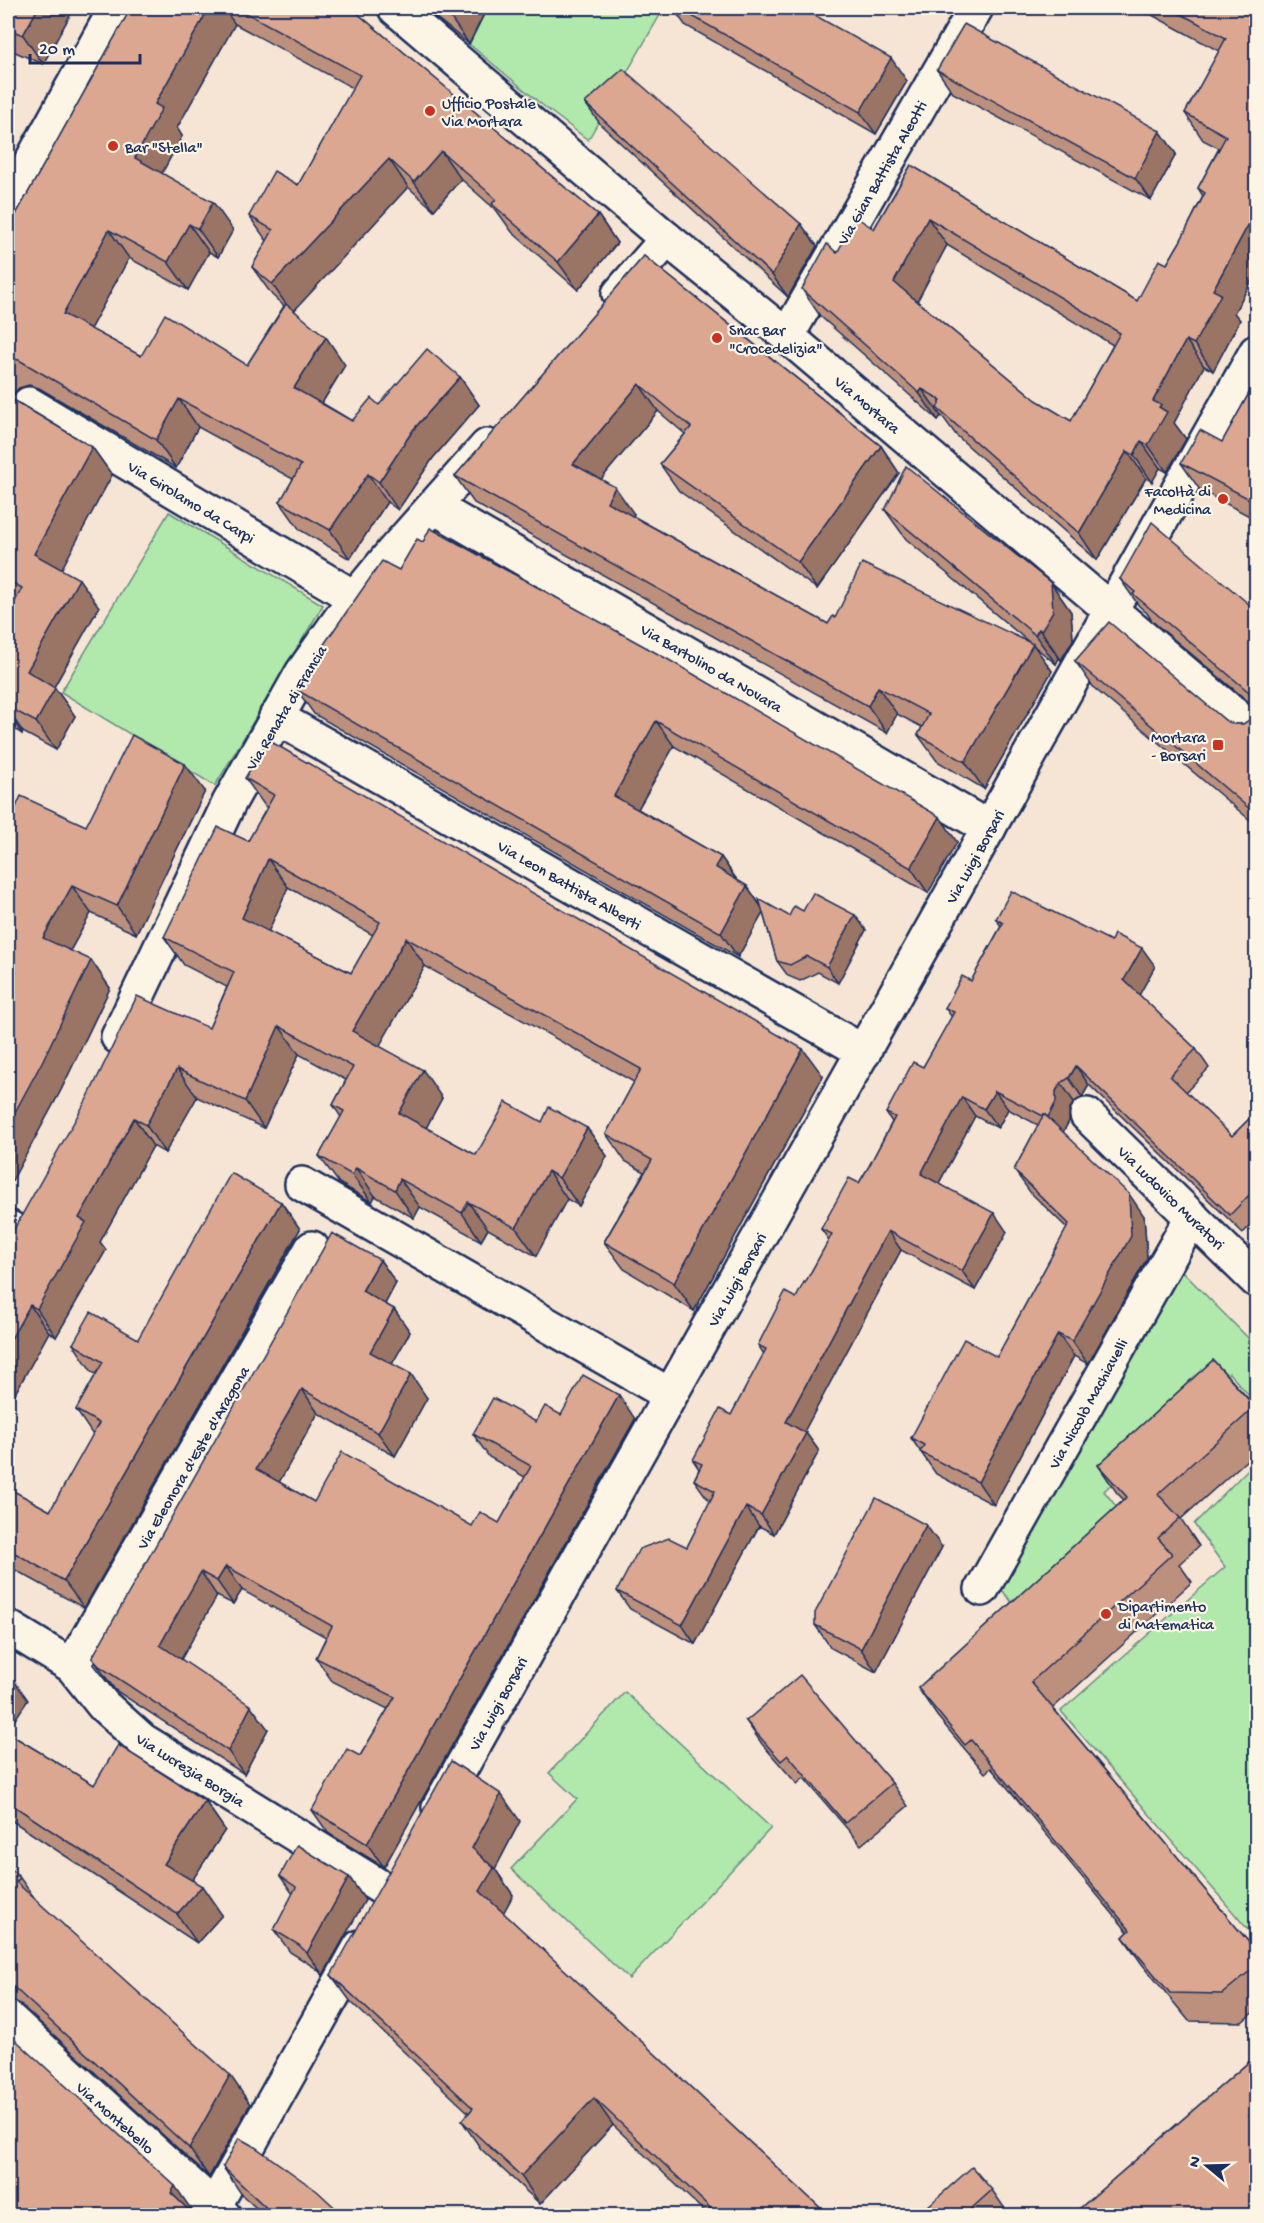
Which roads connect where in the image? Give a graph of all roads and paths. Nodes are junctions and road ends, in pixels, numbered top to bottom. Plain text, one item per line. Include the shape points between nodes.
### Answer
1 (117, 8) edge
2 (395, 8) edge
3 (976, 8) edge
4 (8, 204) edge
5 (667, 238) junction
6 (597, 319) edge
7 (786, 336) junction
8 (1257, 352) edge
9 (29, 404) dead end
10 (504, 426) edge
11 (434, 507) junction
12 (355, 598) junction
13 (1112, 610) junction
14 (276, 717) junction
15 (1257, 733) edge
16 (989, 828) junction
17 (864, 1052) junction
18 (108, 1059) edge
19 (1087, 1115) dead end
20 (302, 1184) dead end
21 (32, 1201) edge
22 (1192, 1217) junction
23 (10, 1234) edge
24 (312, 1248) dead end
25 (1257, 1280) edge
26 (670, 1395) junction
27 (982, 1589) dead end
28 (8, 1628) edge
29 (72, 1666) junction
30 (425, 1831) edge
31 (8, 2018) edge
32 (219, 2211) edge

1 - 4 street
2 - 5 street, Via Mortara
3 - 7 street, Via Gian Battista Aleotti
5 - 6 street
5 - 7 street, Via Mortara
7 - 13 street, Via Mortara
8 - 13 street, Via Luigi Borsari
9 - 12 street, Via Girolamo da Carpi
10 - 11 street, Via Renata di Francia
11 - 12 street, Via Renata di Francia
11 - 16 street, Via Bartolino da Novara
12 - 14 street, Via Renata di Francia
13 - 15 street, Via Mortara
13 - 16 street, Via Luigi Borsari
14 - 17 street, Via Leon Battista Alberti
14 - 18 street, Via Renata di Francia via 229,803
16 - 17 street, Via Luigi Borsari
17 - 26 street, Via Luigi Borsari
19 - 22 street, Via Ludovico Muratori
20 - 26 street
21 - 23 street
22 - 25 street, Via Ludovico Muratori
22 - 27 street, Via Niccolò Machiavelli
24 - 29 street, Via Eleonora d'Este d'Aragona
26 - 30 street, Via Luigi Borsari
28 - 29 street, Via Lucrezia Borgia
29 - 32 street, Via Lucrezia Borgia via 103,1705 142,1740 386,1901
31 - 32 street, Via Montebello

